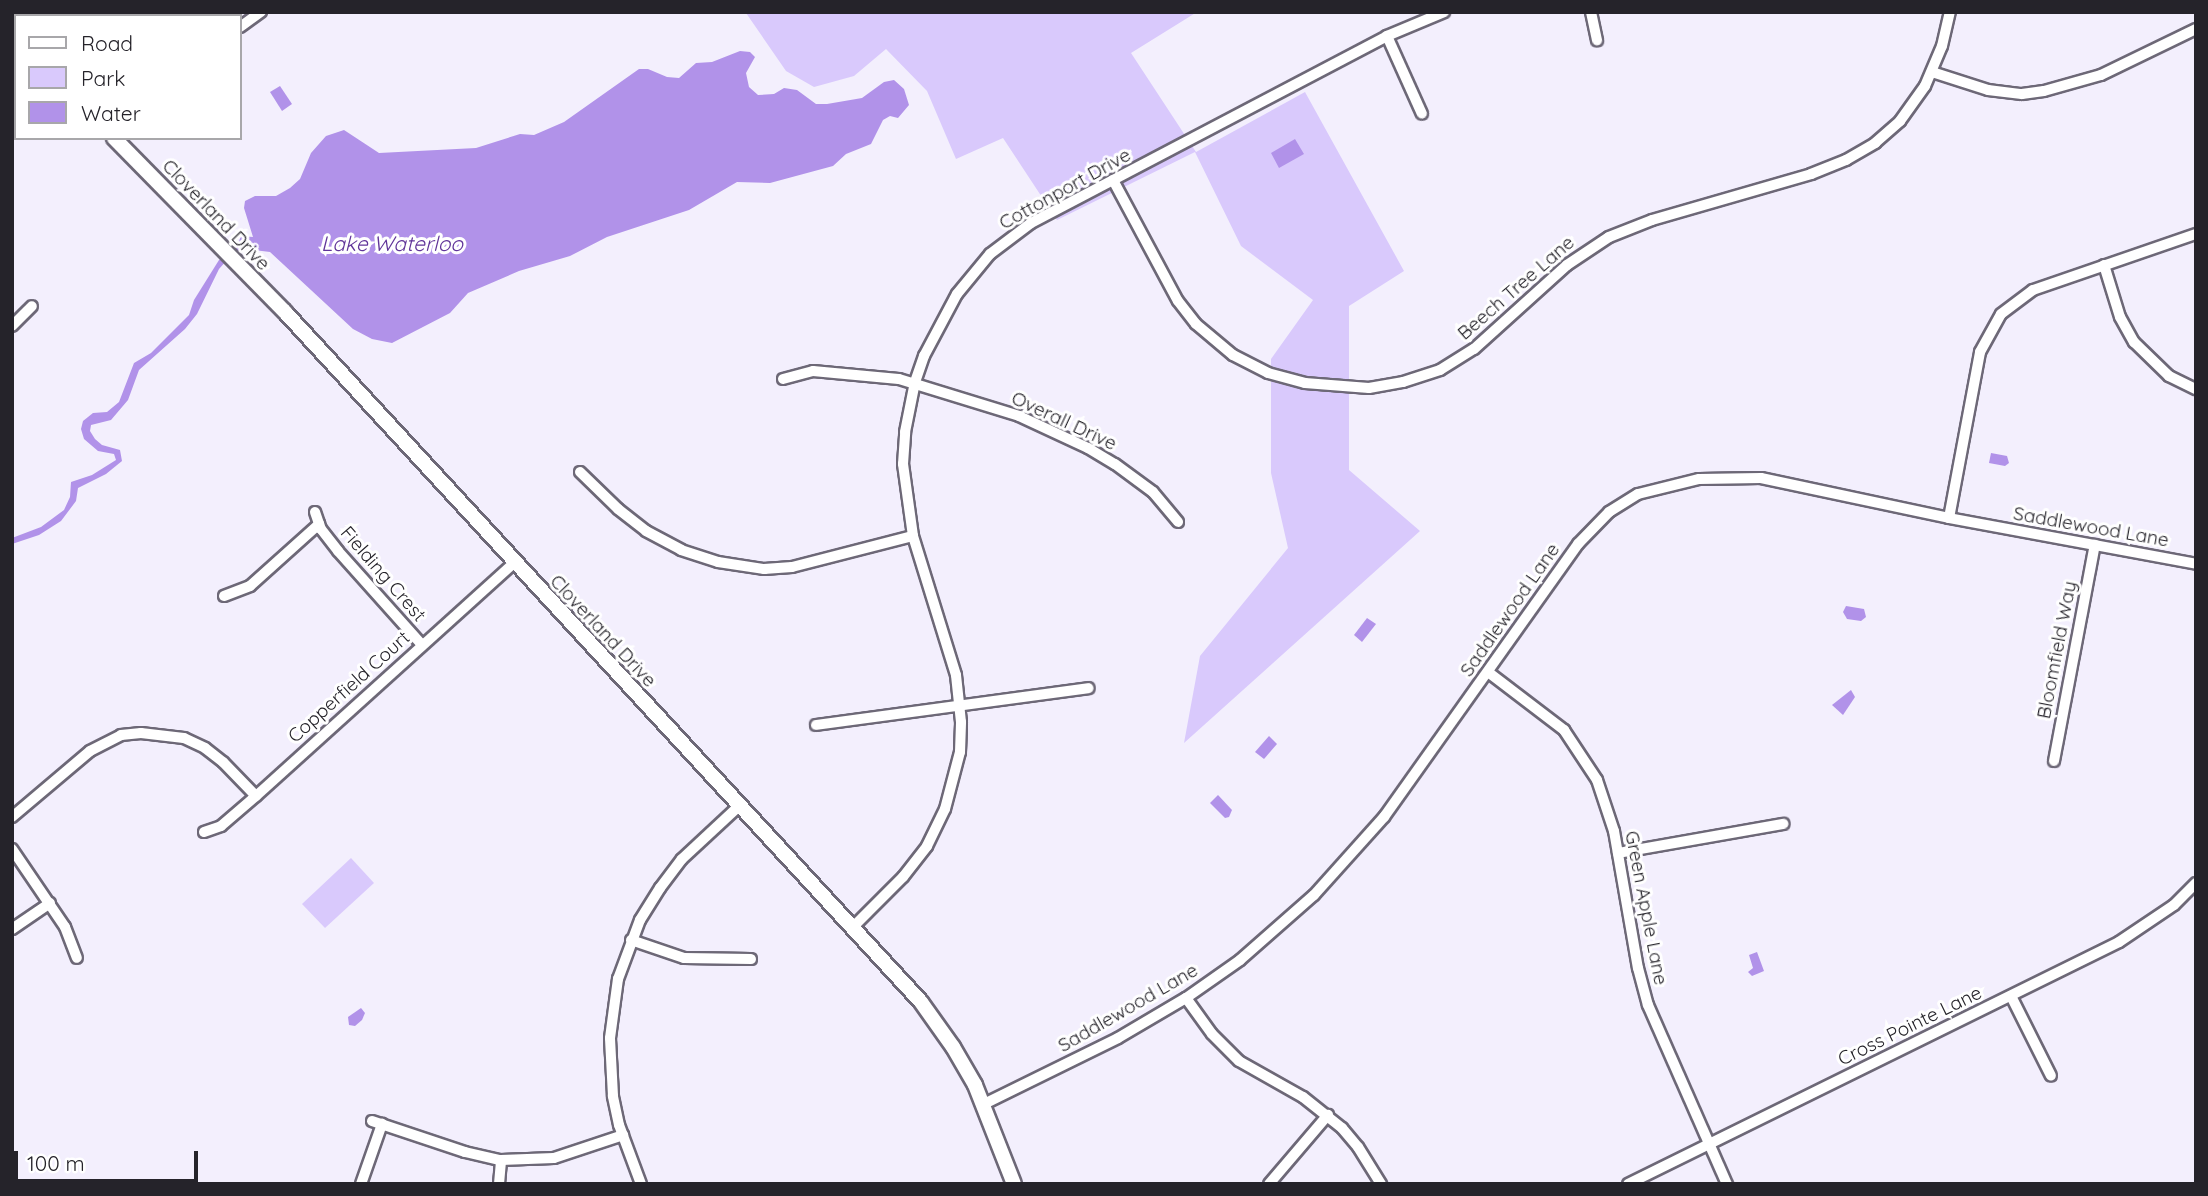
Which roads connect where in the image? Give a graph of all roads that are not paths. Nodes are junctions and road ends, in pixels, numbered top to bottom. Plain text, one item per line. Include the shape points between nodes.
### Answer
1 (261, 12) edge
2 (1444, 12) edge
3 (1591, 12) edge
4 (1950, 12) edge
5 (242, 26) edge
6 (2196, 29) edge
7 (1387, 36) junction
8 (1597, 40) dead end
9 (1932, 72) junction
10 (1422, 114) dead end
11 (116, 140) edge
12 (1114, 180) junction
13 (2196, 234) edge
14 (2104, 265) junction
15 (32, 306) dead end
16 (12, 326) edge
17 (783, 379) dead end
18 (915, 382) junction
19 (2196, 389) edge
20 (580, 472) dead end
21 (315, 512) dead end
22 (1949, 518) junction
23 (1178, 522) dead end
24 (319, 524) junction
25 (913, 536) junction
26 (2095, 545) junction
27 (514, 563) junction
28 (2196, 564) edge
29 (224, 597) dead end
30 (422, 645) junction
31 (1488, 672) junction
32 (1088, 688) dead end
33 (960, 704) junction
34 (816, 725) dead end
35 (2054, 761) dead end
36 (256, 796) junction
37 (739, 806) junction
38 (12, 817) edge
39 (1783, 824) dead end
40 (204, 832) dead end
41 (12, 849) edge
42 (1618, 853) junction
43 (2196, 883) edge
44 (50, 902) junction
45 (852, 928) junction
46 (12, 929) edge
47 (631, 940) junction
48 (77, 958) dead end
49 (751, 959) dead end
50 (2011, 996) junction
51 (1186, 998) junction
52 (2051, 1076) dead end
53 (984, 1104) junction
54 (1328, 1115) junction
55 (623, 1135) junction
56 (1709, 1143) junction
57 (501, 1160) junction
58 (361, 1184) edge
59 (499, 1184) edge
60 (641, 1184) edge
61 (1014, 1184) edge
62 (1269, 1184) edge
63 (1381, 1184) edge
64 (1628, 1184) edge
65 (1727, 1184) edge

1 - 5 street
2 - 7 street, Cottonport Drive
3 - 8 street
4 - 9 street, Beech Tree Lane
6 - 9 street via 2112,70 2044,92 1988,90
7 - 10 street
7 - 12 street, Cottonport Drive
9 - 12 street, Beech Tree Lane via 1900,121 1860,152 1811,174 1609,237 1567,265 1463,356 1429,374 1382,386 1305,383 1256,368 1222,347 1178,301
11 - 27 main road, Cloverland Drive via 245,272
12 - 18 street, Cottonport Drive via 1031,223 990,254 944,316
13 - 14 street
14 - 19 street via 2120,317 2134,342 2169,376
14 - 22 street via 2024,295 2000,314 1990,329 1978,360
15 - 16 street
17 - 18 street, Overall Drive via 824,371
18 - 23 street, Overall Drive via 1030,420 1088,448 1145,485
18 - 25 street, Cottonport Drive via 903,464
20 - 25 street via 646,531 681,550 718,562 752,568 792,567
21 - 24 street, Fielding Crest
22 - 26 street, Saddlewood Lane
22 - 31 street, Saddlewood Lane via 1761,478 1699,479 1656,487 1619,504 1594,526
24 - 29 street, Fielding Crest via 250,586
24 - 30 street, Fielding Crest
25 - 33 street, Cottonport Drive via 949,651
26 - 28 street, Saddlewood Lane
26 - 35 street, Bloomfield Way
27 - 30 street, Copperfield Court
27 - 37 main road, Cloverland Drive
30 - 36 street, Copperfield Court
31 - 42 street, Green Apple Lane via 1575,742 1603,794
31 - 51 street, Saddlewood Lane via 1384,817 1335,874 1264,941
32 - 33 street
33 - 34 street
33 - 45 street, Cottonport Drive via 960,752 938,826 903,877
36 - 38 street via 205,748 184,738 141,733 121,735 90,751
36 - 40 street, Copperfield Court via 220,826
37 - 45 main road, Cloverland Drive
37 - 47 street via 677,865
39 - 42 street
41 - 44 street
42 - 56 street, Green Apple Lane via 1645,996
43 - 50 street, Cross Pointe Lane via 2127,938
44 - 46 street
44 - 48 street
45 - 53 main road, Cloverland Drive via 930,1014
47 - 49 street via 684,958
47 - 55 street via 614,994 610,1038 613,1096
50 - 52 street
50 - 56 street, Cross Pointe Lane
51 - 53 street, Saddlewood Lane via 1118,1038
51 - 54 street via 1239,1061
53 - 61 main road, Cloverland Drive
54 - 62 street
54 - 63 street via 1358,1147
55 - 57 street via 554,1158
55 - 60 street
56 - 64 street, Cross Pointe Lane
56 - 65 street, Green Apple Lane
57 - 58 street via 377,1122
57 - 59 street

